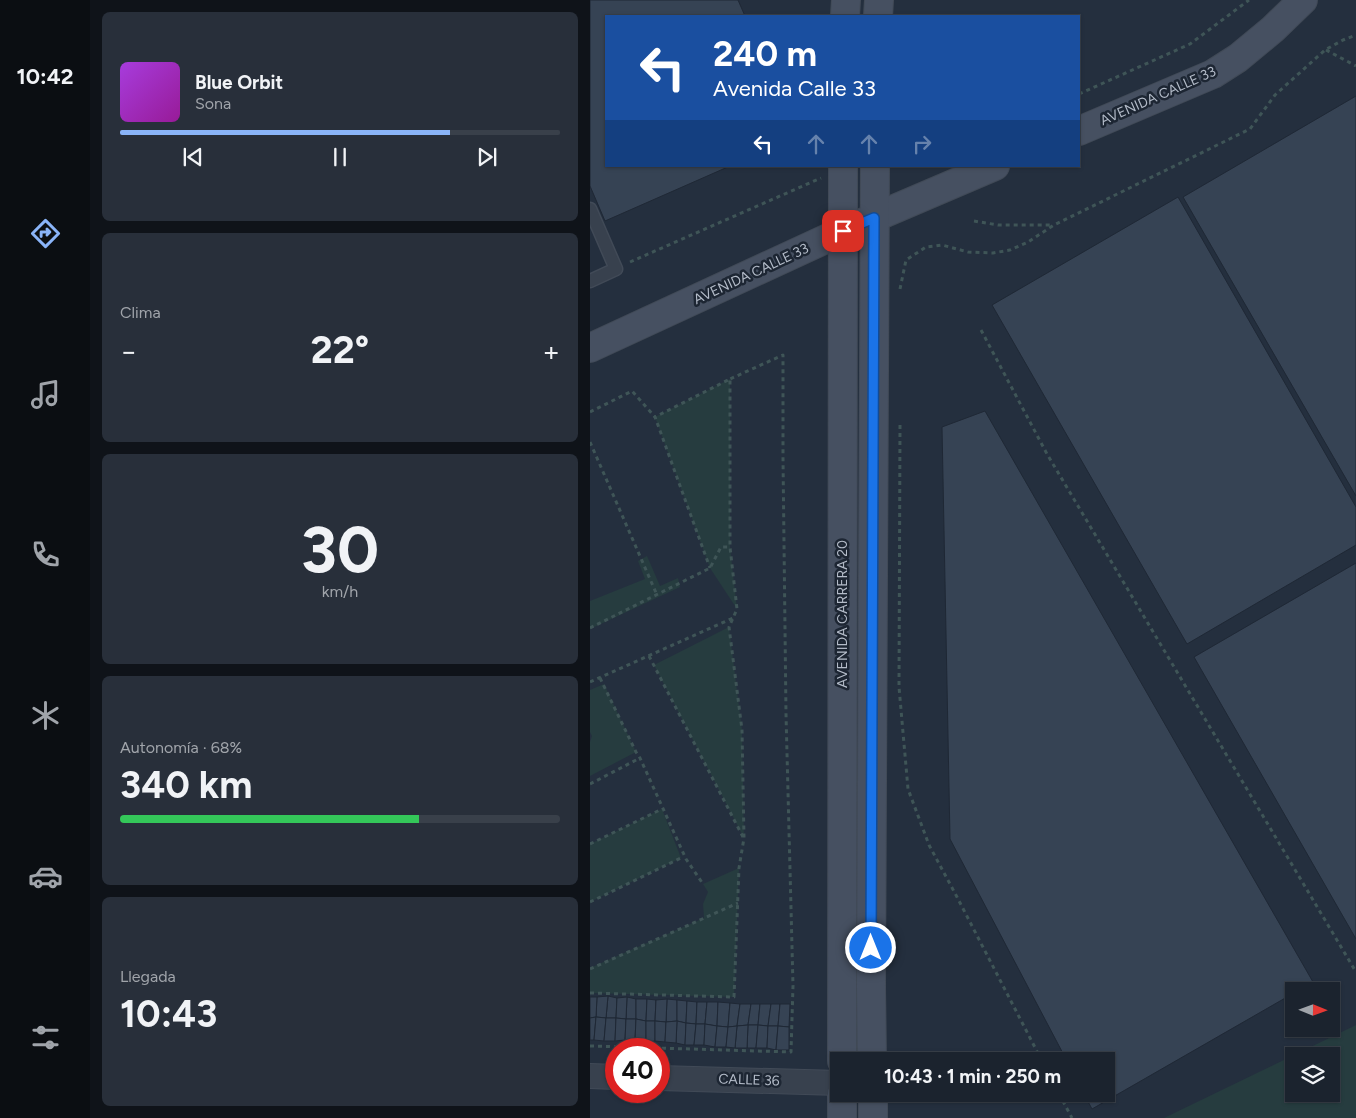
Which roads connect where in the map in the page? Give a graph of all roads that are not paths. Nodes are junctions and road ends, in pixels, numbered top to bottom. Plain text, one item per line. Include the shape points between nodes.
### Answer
1 (846, 0) edge
2 (879, 0) edge
3 (1303, 0) edge
4 (845, 15) edge
5 (878, 15) edge
6 (1080, 131) edge
7 (875, 167) edge
8 (993, 167) edge
9 (833, 171) edge
10 (590, 209) edge
11 (874, 218) junction
12 (843, 231) junction
13 (590, 281) edge
14 (590, 348) edge
15 (842, 1052) edge
16 (872, 1052) edge
17 (590, 1076) edge
18 (605, 1077) edge
19 (670, 1078) edge
20 (830, 1083) edge
21 (842, 1102) edge
22 (873, 1102) edge
23 (842, 1118) edge
24 (873, 1118) edge

1 - 4 street
2 - 5 street
3 - 6 street, AVENIDA CALLE 33 via 1238,58 1213,74
7 - 11 street
8 - 11 street, AVENIDA CALLE 33
9 - 12 street, AVENIDA CARRERA 20
10 - 13 lane via 616,269
11 - 12 street, AVENIDA CALLE 33
11 - 16 street
12 - 14 street, AVENIDA CALLE 33
12 - 15 street, AVENIDA CARRERA 20
17 - 18 street
19 - 20 street, CALLE 36
21 - 23 street
22 - 24 street

